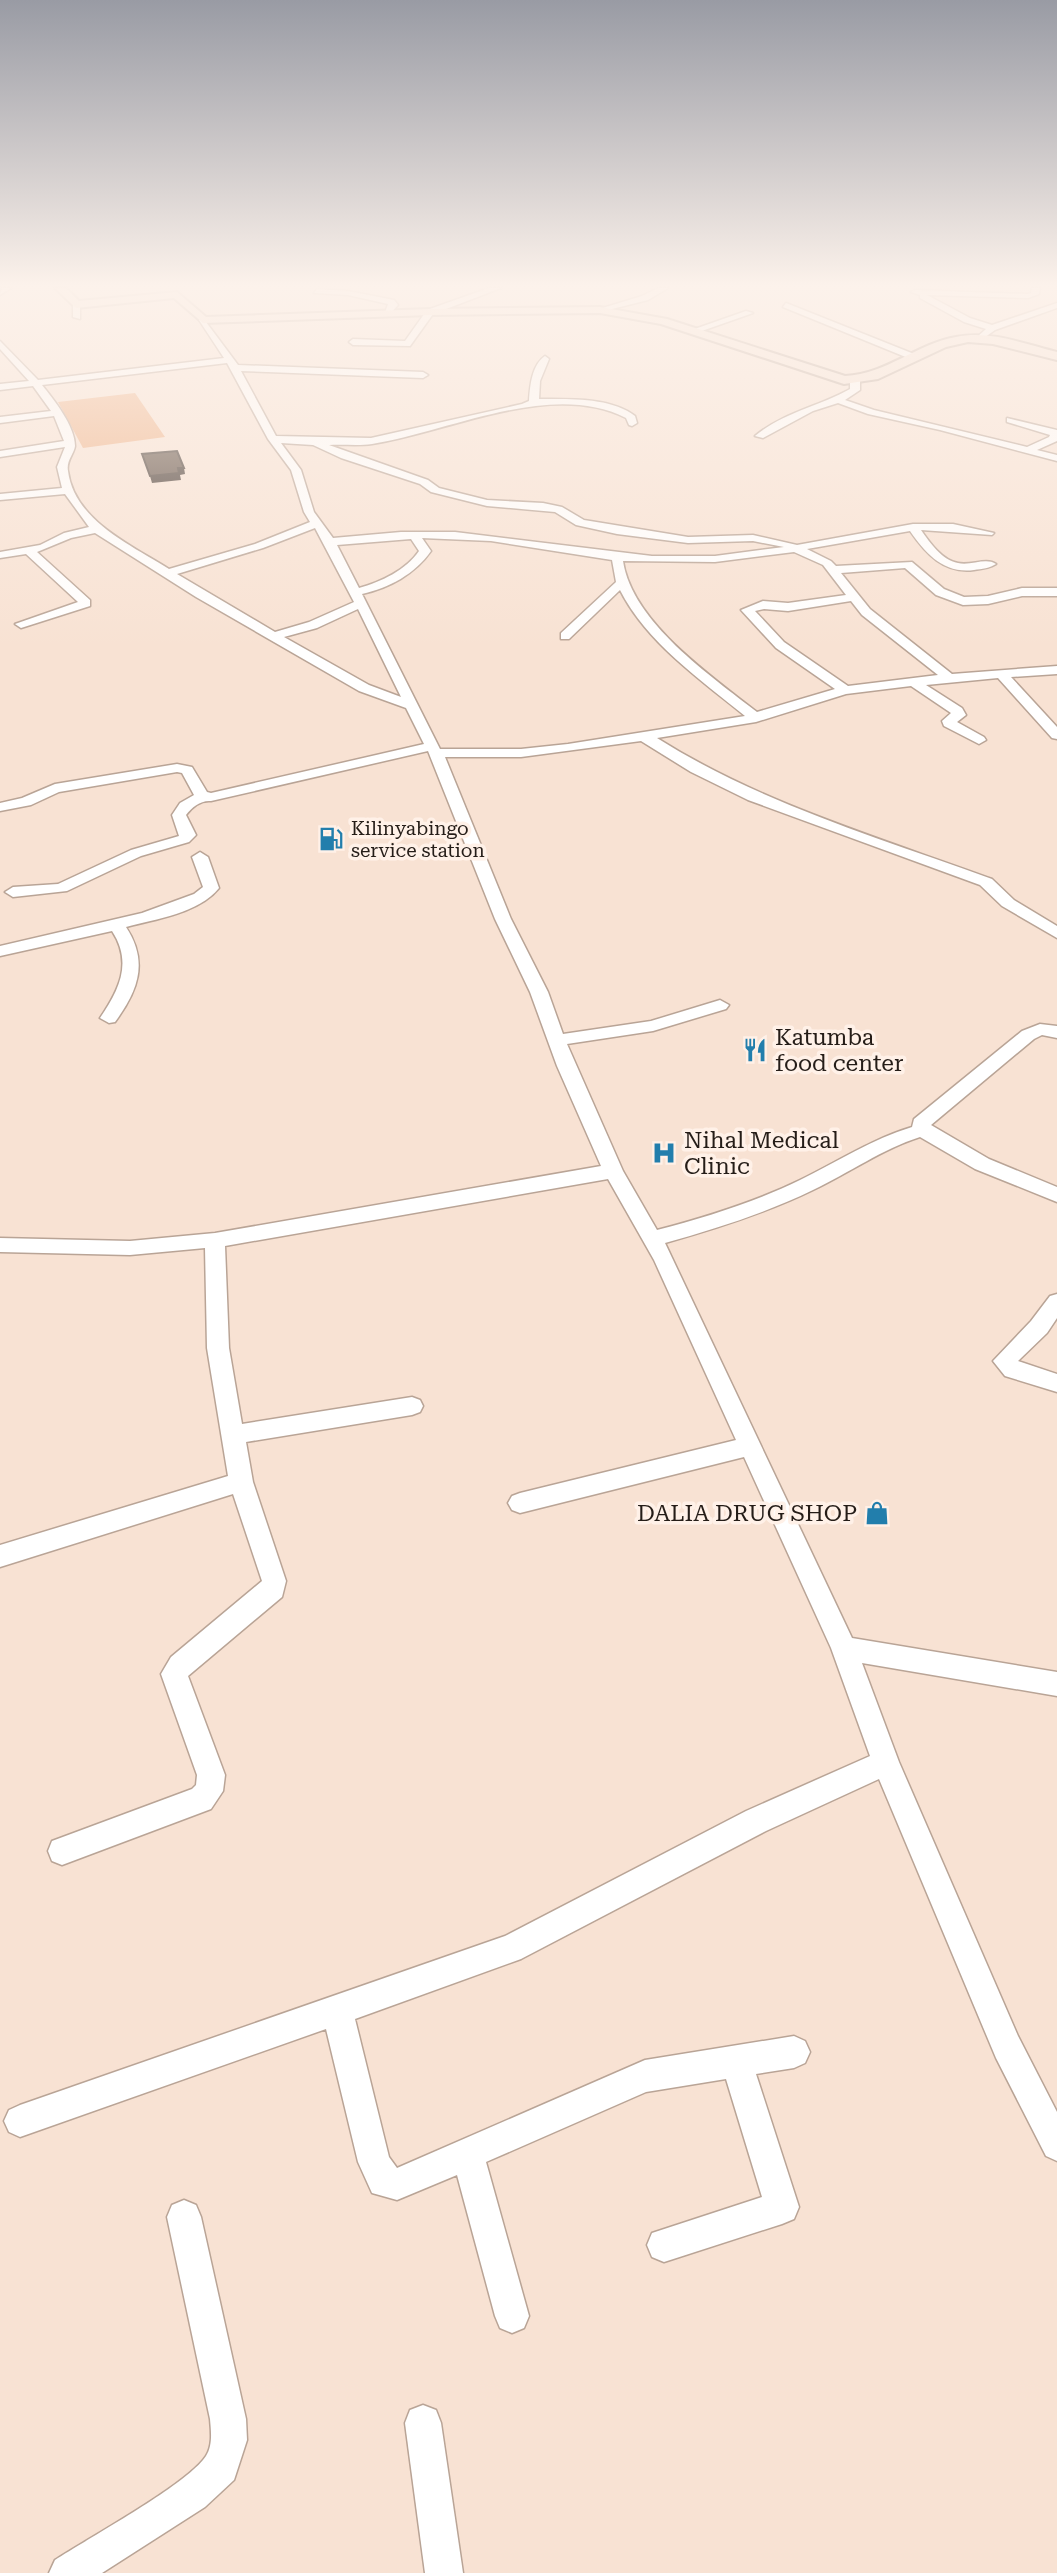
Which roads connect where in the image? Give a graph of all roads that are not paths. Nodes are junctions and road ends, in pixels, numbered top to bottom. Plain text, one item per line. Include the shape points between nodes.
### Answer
1 (52, 408) edge
2 (257, 408) edge
3 (516, 408) edge
4 (598, 408) edge
5 (813, 408) edge
6 (860, 408) edge
7 (55, 413) junction
8 (0, 420) edge
9 (1010, 421) dead end
10 (632, 424) dead end
11 (760, 436) dead end
12 (274, 439) junction
13 (315, 442) junction
14 (70, 443) junction
15 (1028, 450) junction
16 (0, 454) edge
17 (1057, 458) edge
18 (70, 490) junction
19 (0, 497) edge
20 (317, 523) junction
21 (913, 527) junction
22 (97, 528) junction
23 (988, 533) dead end
24 (415, 536) junction
25 (330, 542) junction
26 (796, 548) junction
27 (29, 551) junction
28 (0, 555) edge
29 (617, 558) junction
30 (990, 564) dead end
31 (833, 570) junction
32 (168, 573) junction
33 (621, 584) junction
34 (1057, 592) edge
35 (854, 597) junction
36 (358, 598) junction
37 (21, 624) dead end
38 (275, 636) junction
39 (565, 636) dead end
40 (1057, 670) edge
41 (1000, 673) junction
42 (949, 678) junction
43 (913, 682) junction
44 (845, 690) junction
45 (411, 705) junction
46 (755, 718) junction
47 (1057, 735) edge
48 (645, 737) junction
49 (979, 740) dead end
50 (434, 750) junction
51 (202, 796) junction
52 (0, 807) edge
53 (200, 857) dead end
54 (13, 892) dead end
55 (116, 924) junction
56 (1057, 933) edge
57 (0, 951) edge
58 (720, 1005) dead end
59 (110, 1018) dead end
60 (1057, 1032) edge
61 (557, 1040) junction
62 (922, 1130) junction
63 (612, 1171) junction
64 (1057, 1195) edge
65 (215, 1240) junction
66 (653, 1240) junction
67 (0, 1245) edge
68 (1057, 1302) edge
69 (1057, 1383) edge
70 (412, 1406) dead end
71 (233, 1436) junction
72 (750, 1446) junction
73 (241, 1482) junction
74 (520, 1503) dead end
75 (0, 1556) edge
76 (844, 1647) junction
77 (1057, 1684) edge
78 (886, 1762) junction
79 (62, 1851) dead end
80 (337, 2008) junction
81 (794, 2052) dead end
82 (736, 2061) junction
83 (20, 2121) dead end
84 (1057, 2145) edge
85 (467, 2153) junction
86 (184, 2217) dead end
87 (664, 2245) dead end
88 (512, 2316) dead end
89 (424, 2423) dead end
90 (100, 2563) edge
91 (68, 2573) edge
92 (444, 2573) edge

1 - 7 street
2 - 12 street
3 - 13 street via 390,438
4 - 10 street via 630,416
5 - 11 street
6 - 15 street
7 - 8 street
7 - 14 street
9 - 15 street via 1055,433 1054,439
12 - 13 street
12 - 20 street via 296,470
13 - 26 street via 435,490 487,503 558,509 580,523 617,531 688,540 762,539
14 - 16 street
14 - 18 street via 62,472
15 - 17 street
18 - 19 street
18 - 22 street
20 - 25 street
20 - 32 street via 260,546
21 - 23 street
21 - 26 street via 876,530
21 - 30 street via 922,542 949,564
22 - 27 street
22 - 32 street
24 - 25 street
24 - 29 street via 497,538
24 - 36 street via 424,548 420,560
25 - 36 street
26 - 29 street via 715,559
26 - 31 street via 815,555
27 - 28 street
27 - 37 street via 86,603
29 - 33 street
31 - 34 street via 908,564 940,592 962,601
31 - 35 street
32 - 38 street
33 - 39 street
33 - 46 street via 664,638
35 - 42 street via 875,620
35 - 44 street via 747,610 780,645
36 - 38 street via 313,625
36 - 45 street
38 - 45 street via 364,688
40 - 41 street
41 - 42 street
41 - 47 street
42 - 43 street
43 - 44 street
43 - 49 street via 957,712 949,723
44 - 46 street
45 - 50 street
46 - 48 street
48 - 50 street via 521,754
48 - 56 street via 695,769 753,797 986,882 1009,903
50 - 51 street
50 - 61 street
51 - 52 street via 187,770 177,768 55,788 26,802
51 - 54 street via 179,815 188,835 184,839 136,853 61,888
53 - 55 street via 211,888 208,894 157,915
55 - 57 street
55 - 59 street via 131,946 132,964 127,991
58 - 61 street via 653,1026
60 - 62 street via 1040,1029 1028,1035 922,1123
61 - 63 street
62 - 64 street via 982,1164
62 - 66 street via 899,1136 753,1209
63 - 65 street
63 - 66 street
65 - 67 street via 130,1248
65 - 71 street via 218,1348
66 - 72 street
68 - 69 street via 1004,1361 1013,1370
70 - 71 street
71 - 73 street
72 - 74 street
72 - 76 street
73 - 75 street
73 - 79 street via 273,1589 174,1674 211,1775 209,1791 201,1799
76 - 77 street
76 - 78 street
78 - 80 street via 756,1821 511,1949
78 - 84 street via 1007,2047
80 - 83 street
80 - 85 street via 373,2162 384,2181 397,2184
81 - 82 street
82 - 85 street via 645,2076
82 - 87 street via 782,2207
85 - 88 street
86 - 90 street via 228,2418 226,2455 209,2481
89 - 92 street
90 - 91 street

